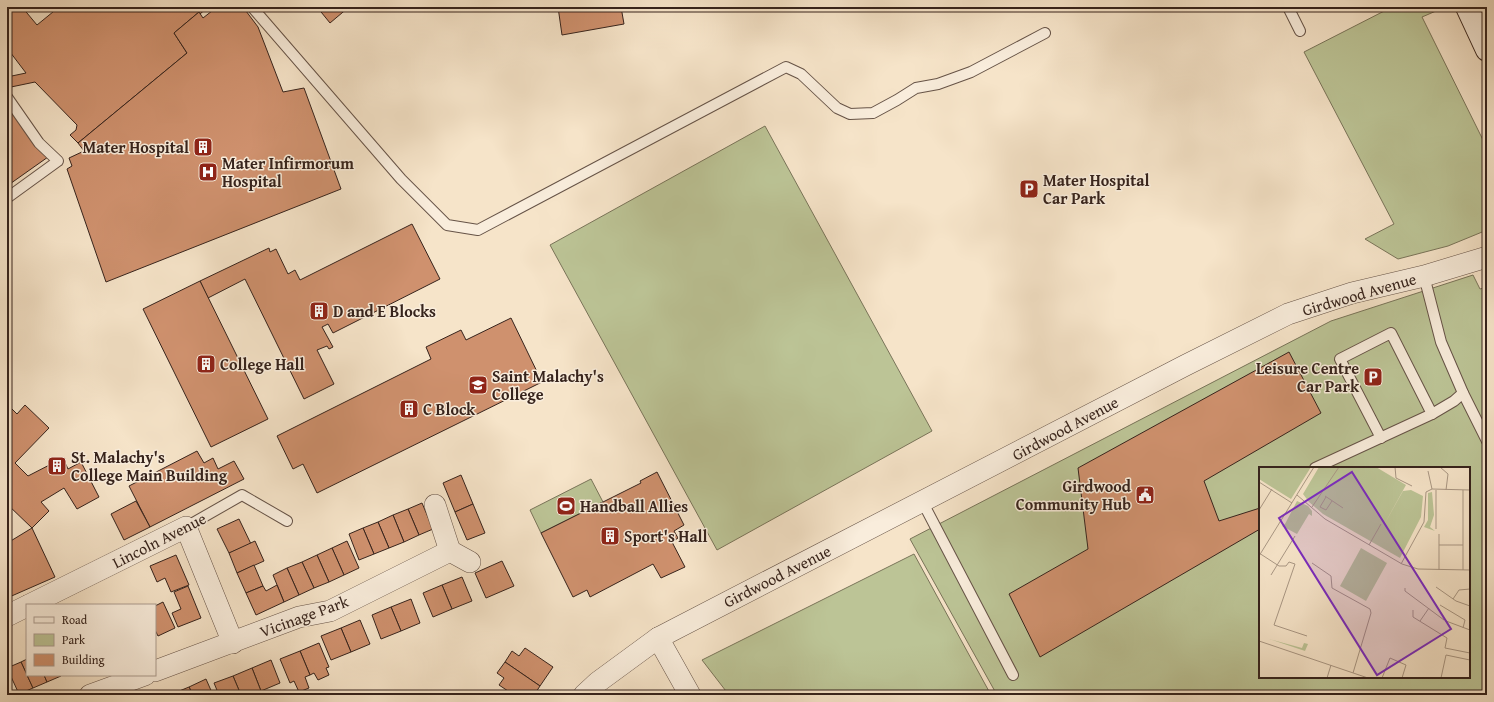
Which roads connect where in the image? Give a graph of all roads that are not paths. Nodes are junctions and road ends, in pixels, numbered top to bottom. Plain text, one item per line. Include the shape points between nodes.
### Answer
1 (252, 7) edge
2 (1288, 7) edge
3 (1467, 7) edge
4 (1300, 31) dead end
5 (1045, 33) dead end
6 (1487, 50) edge
7 (7, 97) edge
8 (7, 198) edge
9 (1487, 258) edge
10 (1424, 276) junction
11 (1463, 393) junction
12 (1432, 414) junction
13 (1381, 438) junction
14 (1487, 441) edge
15 (1317, 467) edge
16 (922, 501) junction
17 (435, 505) dead end
18 (286, 521) dead end
19 (186, 527) junction
20 (450, 551) junction
21 (470, 562) dead end
22 (32, 604) edge
23 (26, 607) edge
24 (7, 616) edge
25 (658, 638) junction
26 (233, 643) junction
27 (156, 671) edge
28 (1013, 674) dead end
29 (142, 676) edge
30 (90, 695) edge
31 (584, 695) edge
32 (690, 695) edge

1 - 5 lane via 421,200 447,225 478,230 786,67 801,74 837,108 850,114 873,113 916,88 938,84 971,72
2 - 4 lane
3 - 6 street
7 - 8 lane via 39,143 58,161
9 - 10 street, Girdwood Avenue
10 - 11 lane via 1441,342
10 - 16 street, Girdwood Avenue via 1352,293 1288,314
11 - 12 lane
11 - 14 lane
12 - 13 lane
12 - 13 lane via 1391,333 1340,359
13 - 15 lane
16 - 25 street, Girdwood Avenue
16 - 28 lane
17 - 20 street
18 - 19 lane, Lincoln Avenue via 242,495
19 - 22 street, Lincoln Avenue
19 - 26 street
20 - 21 street
20 - 26 street, Vicinage Park via 330,611 299,617
23 - 24 street, Lincoln Avenue
25 - 31 street, Girdwood Avenue
25 - 32 street
26 - 27 street, Vicinage Park
29 - 30 street

